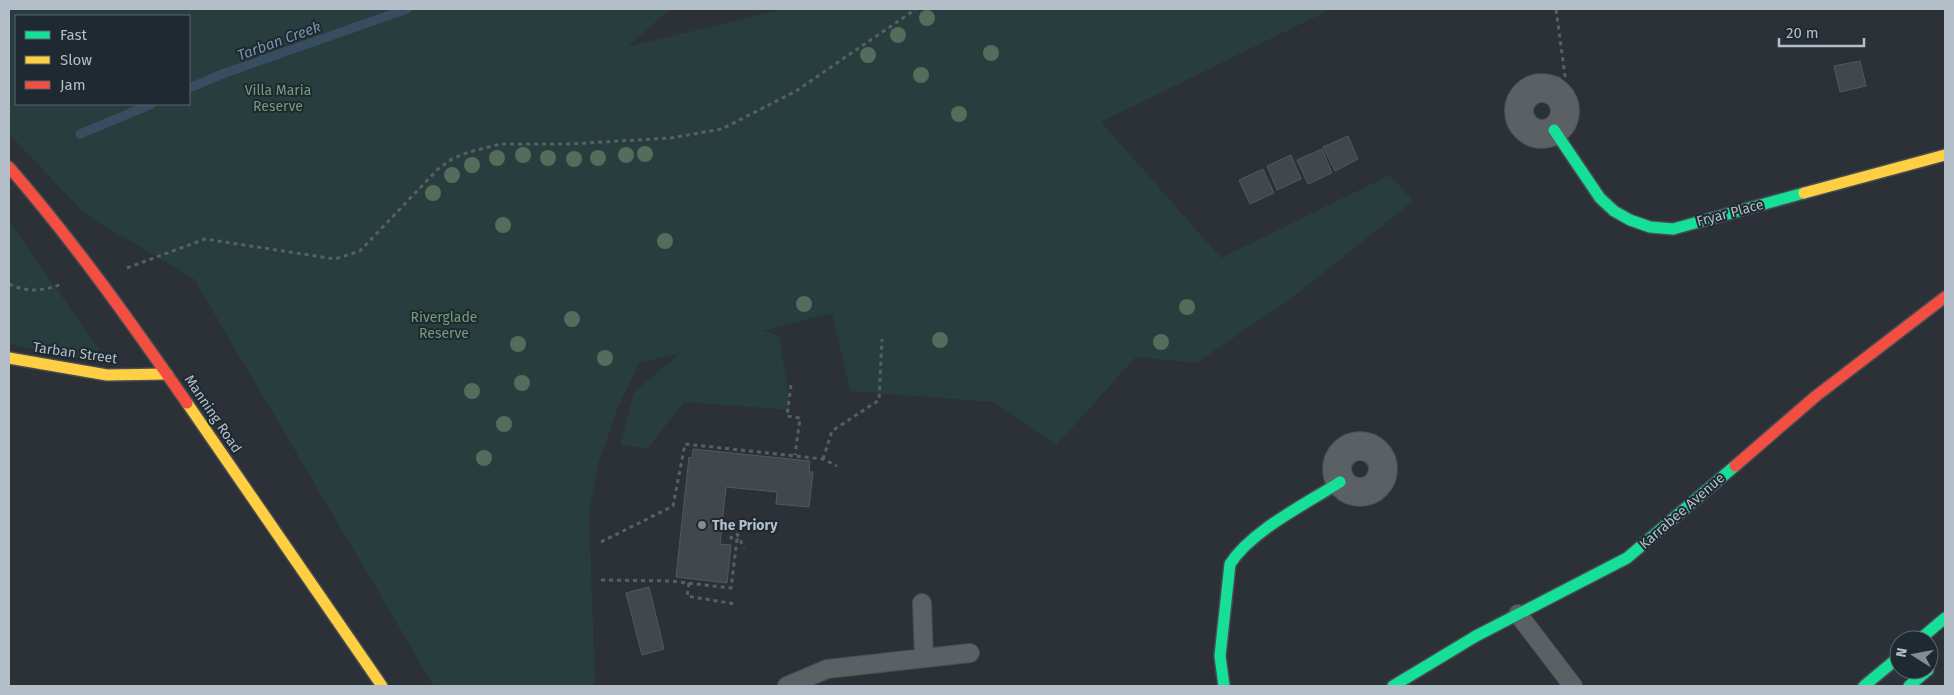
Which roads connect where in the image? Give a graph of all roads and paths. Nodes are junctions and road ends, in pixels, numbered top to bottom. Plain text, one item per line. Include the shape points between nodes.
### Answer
1 (916, 9) edge
2 (1556, 9) edge
3 (1544, 88) joint
4 (1554, 130) joint
5 (1945, 155) edge
6 (9, 167) edge
7 (123, 262) dead end
8 (9, 284) edge
9 (62, 284) dead end
10 (1945, 297) edge
11 (882, 339) dead end
12 (9, 358) edge
13 (167, 374) junction
14 (791, 385) dead end
15 (795, 455) junction
16 (823, 459) junction
17 (837, 466) dead end
18 (1340, 482) dead end
19 (601, 542) dead end
20 (744, 548) dead end
21 (601, 580) dead end
22 (689, 583) junction
23 (922, 603) dead end
24 (735, 604) dead end
25 (1518, 614) junction
26 (1945, 618) edge
27 (1931, 630) edge
28 (970, 653) dead end
29 (924, 658) junction
30 (1889, 665) edge
31 (382, 686) edge
32 (787, 686) edge
33 (1224, 686) edge
34 (1393, 686) edge
35 (1573, 686) edge
36 (1864, 686) edge

1 - 7 path via 796,91 722,129 671,138 501,144 452,159 438,169 360,251 335,259 204,239 128,268
2 - 3 path via 1565,76
3 - 4 street, Fryar Place via 1563,101 1564,117
4 - 5 main road, Fryar Place via 1606,207 1624,219 1655,229 1673,229
6 - 13 main road, Manning Road via 58,223
8 - 9 path via 22,290 43,291
10 - 25 main road, Karrabee Avenue via 1816,396 1627,558
11 - 16 path via 879,400 832,431
12 - 13 main road, Tarban Street via 107,375
13 - 31 main road, Manning Road
14 - 15 path via 787,416 800,418
15 - 16 path
15 - 19 path via 686,444 672,506
16 - 17 path
18 - 33 main road via 1255,538 1239,551 1231,563 1221,646
20 - 22 path via 733,526 731,538 737,539 731,588
21 - 22 path
22 - 24 path via 687,596
23 - 29 lane
25 - 34 main road, Karrabee Avenue
25 - 35 lane
26 - 27 main road
28 - 29 lane
29 - 32 lane via 827,669
30 - 36 main road

